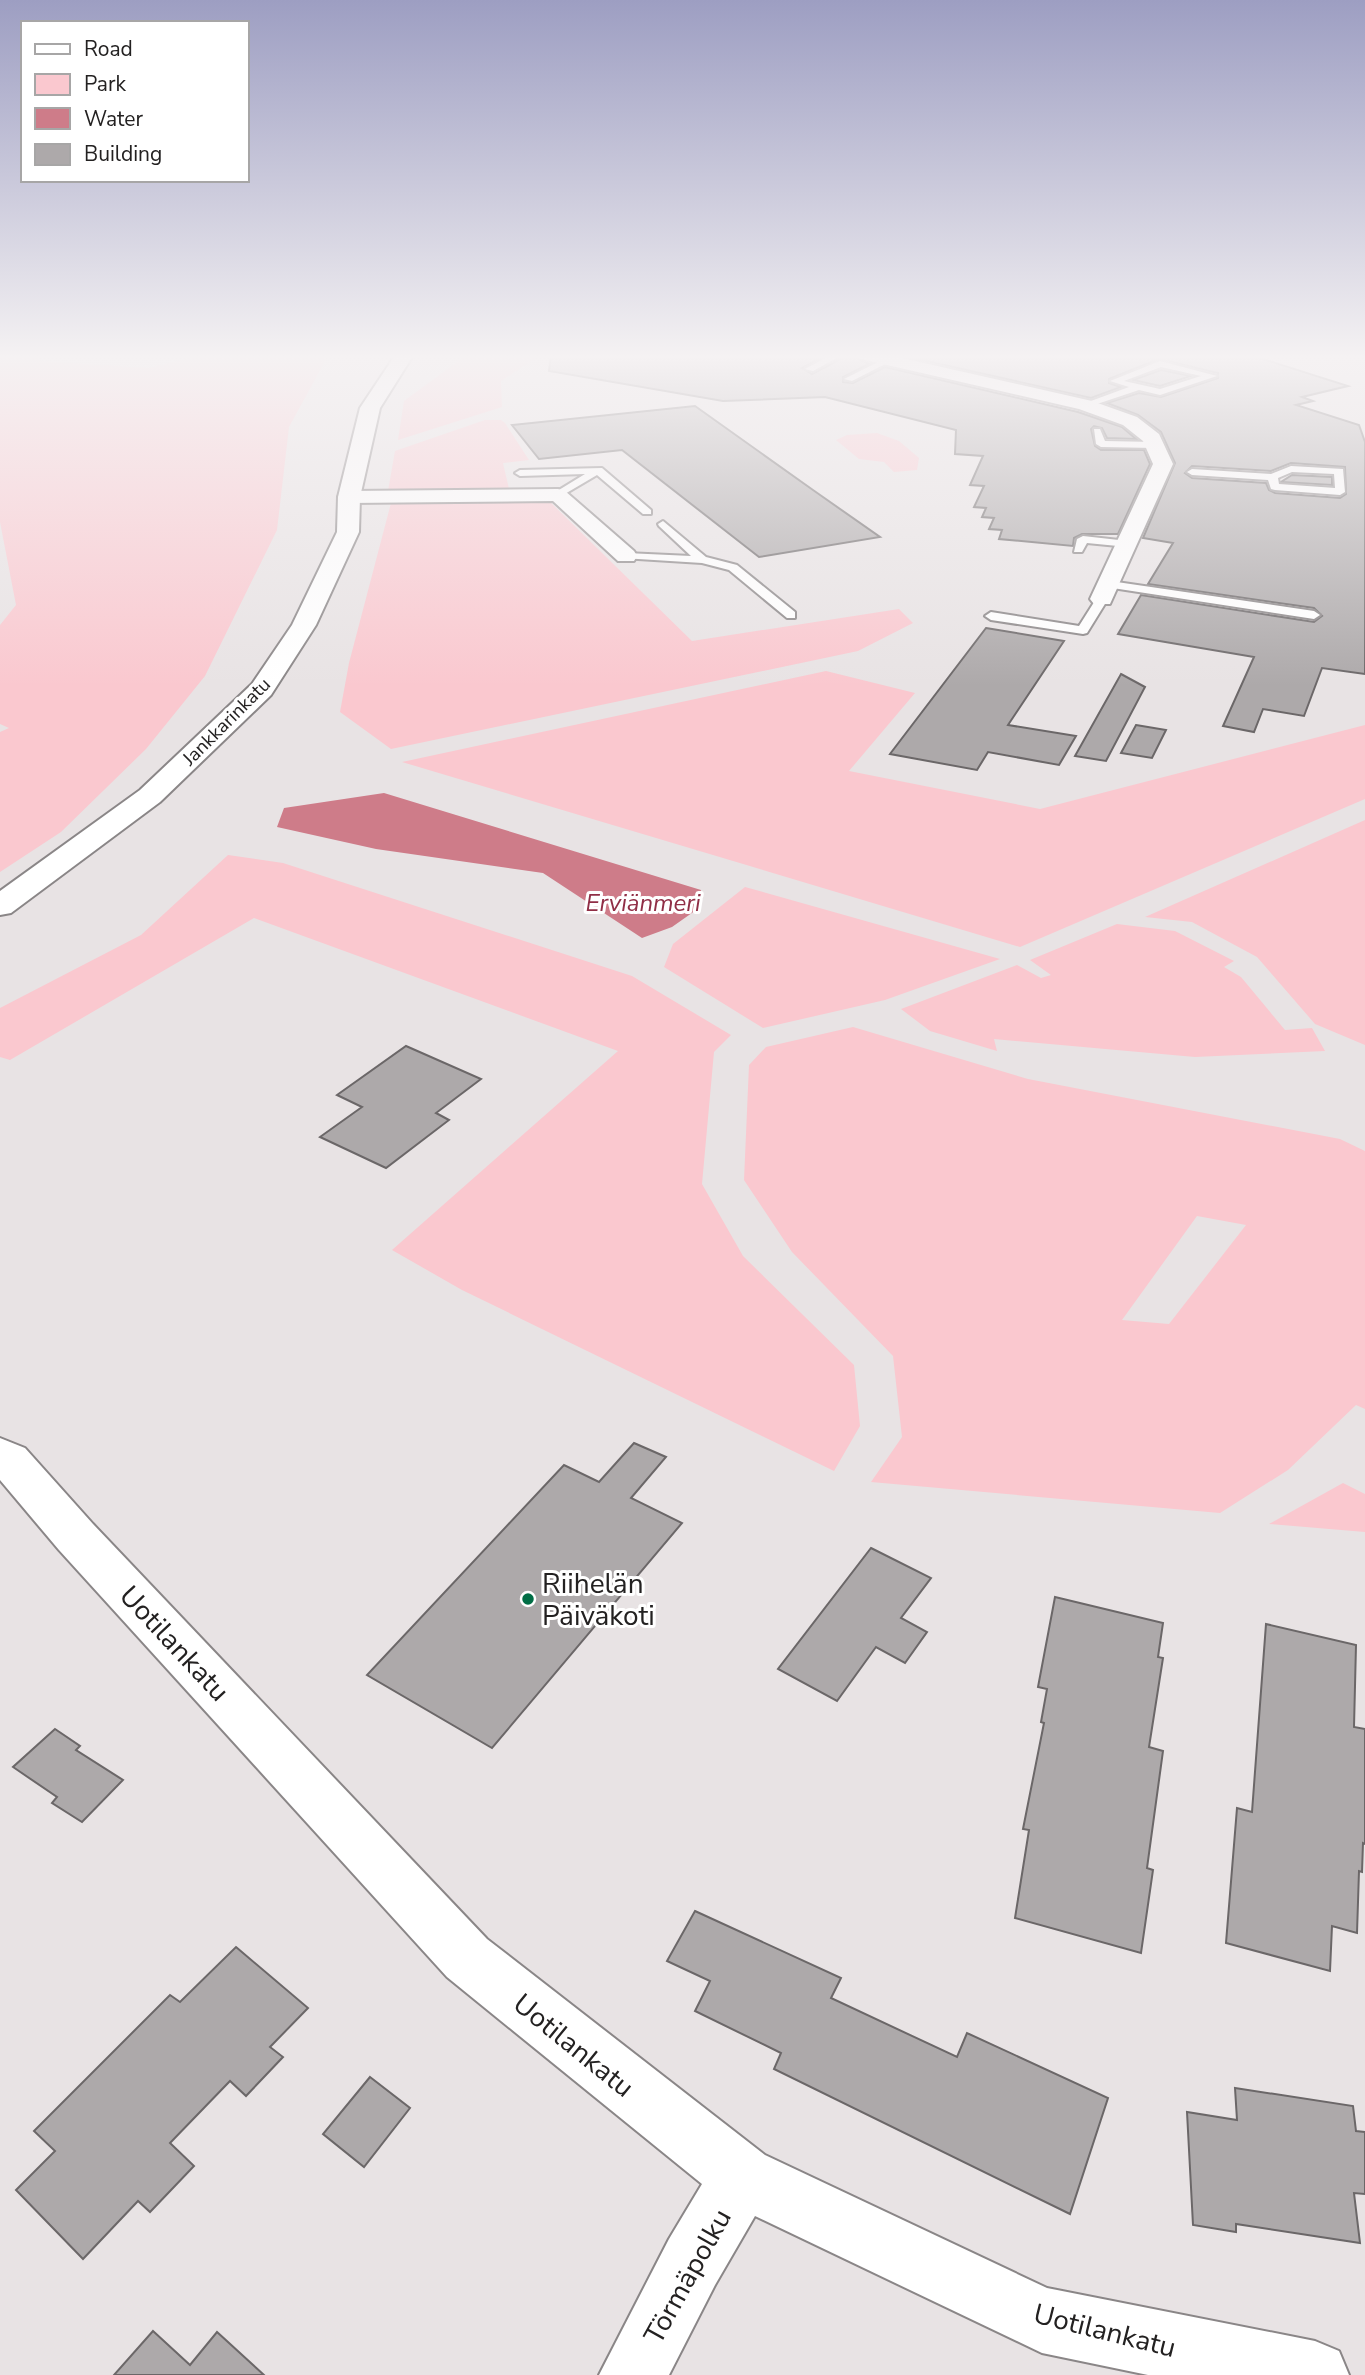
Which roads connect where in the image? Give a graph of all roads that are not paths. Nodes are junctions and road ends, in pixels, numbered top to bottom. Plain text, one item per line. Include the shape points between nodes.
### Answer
1 (359, 465) edge
2 (1163, 465) edge
3 (598, 470) junction
4 (520, 472) dead end
5 (1192, 472) dead end
6 (1272, 477) junction
7 (558, 495) junction
8 (349, 498) junction
9 (647, 512) dead end
10 (663, 524) dead end
11 (1128, 544) junction
12 (1078, 550) dead end
13 (626, 556) joint
14 (702, 560) junction
15 (1106, 592) junction
16 (792, 615) dead end
17 (1314, 615) dead end
18 (992, 616) dead end
19 (0, 906) edge
20 (0, 1455) edge
21 (743, 2177) junction
22 (633, 2375) edge
23 (1315, 2375) edge

1 - 8 street, Jankkarinkatu
2 - 11 street
3 - 4 lane
3 - 7 lane
3 - 9 lane
5 - 6 lane
6 - 6 lane via 1275,487 1340,492 1339,471 1291,469
7 - 8 street
7 - 13 street
8 - 19 street, Jankkarinkatu via 348,533 304,625 262,689 150,796
10 - 14 lane
11 - 12 lane via 1083,539
11 - 15 street
13 - 14 lane
14 - 16 lane via 733,567
15 - 17 lane
15 - 18 lane via 1083,630
20 - 21 street, Uotilankatu via 467,1958
21 - 22 street, Törmäpolku
21 - 23 street, Uotilankatu via 1042,2320

